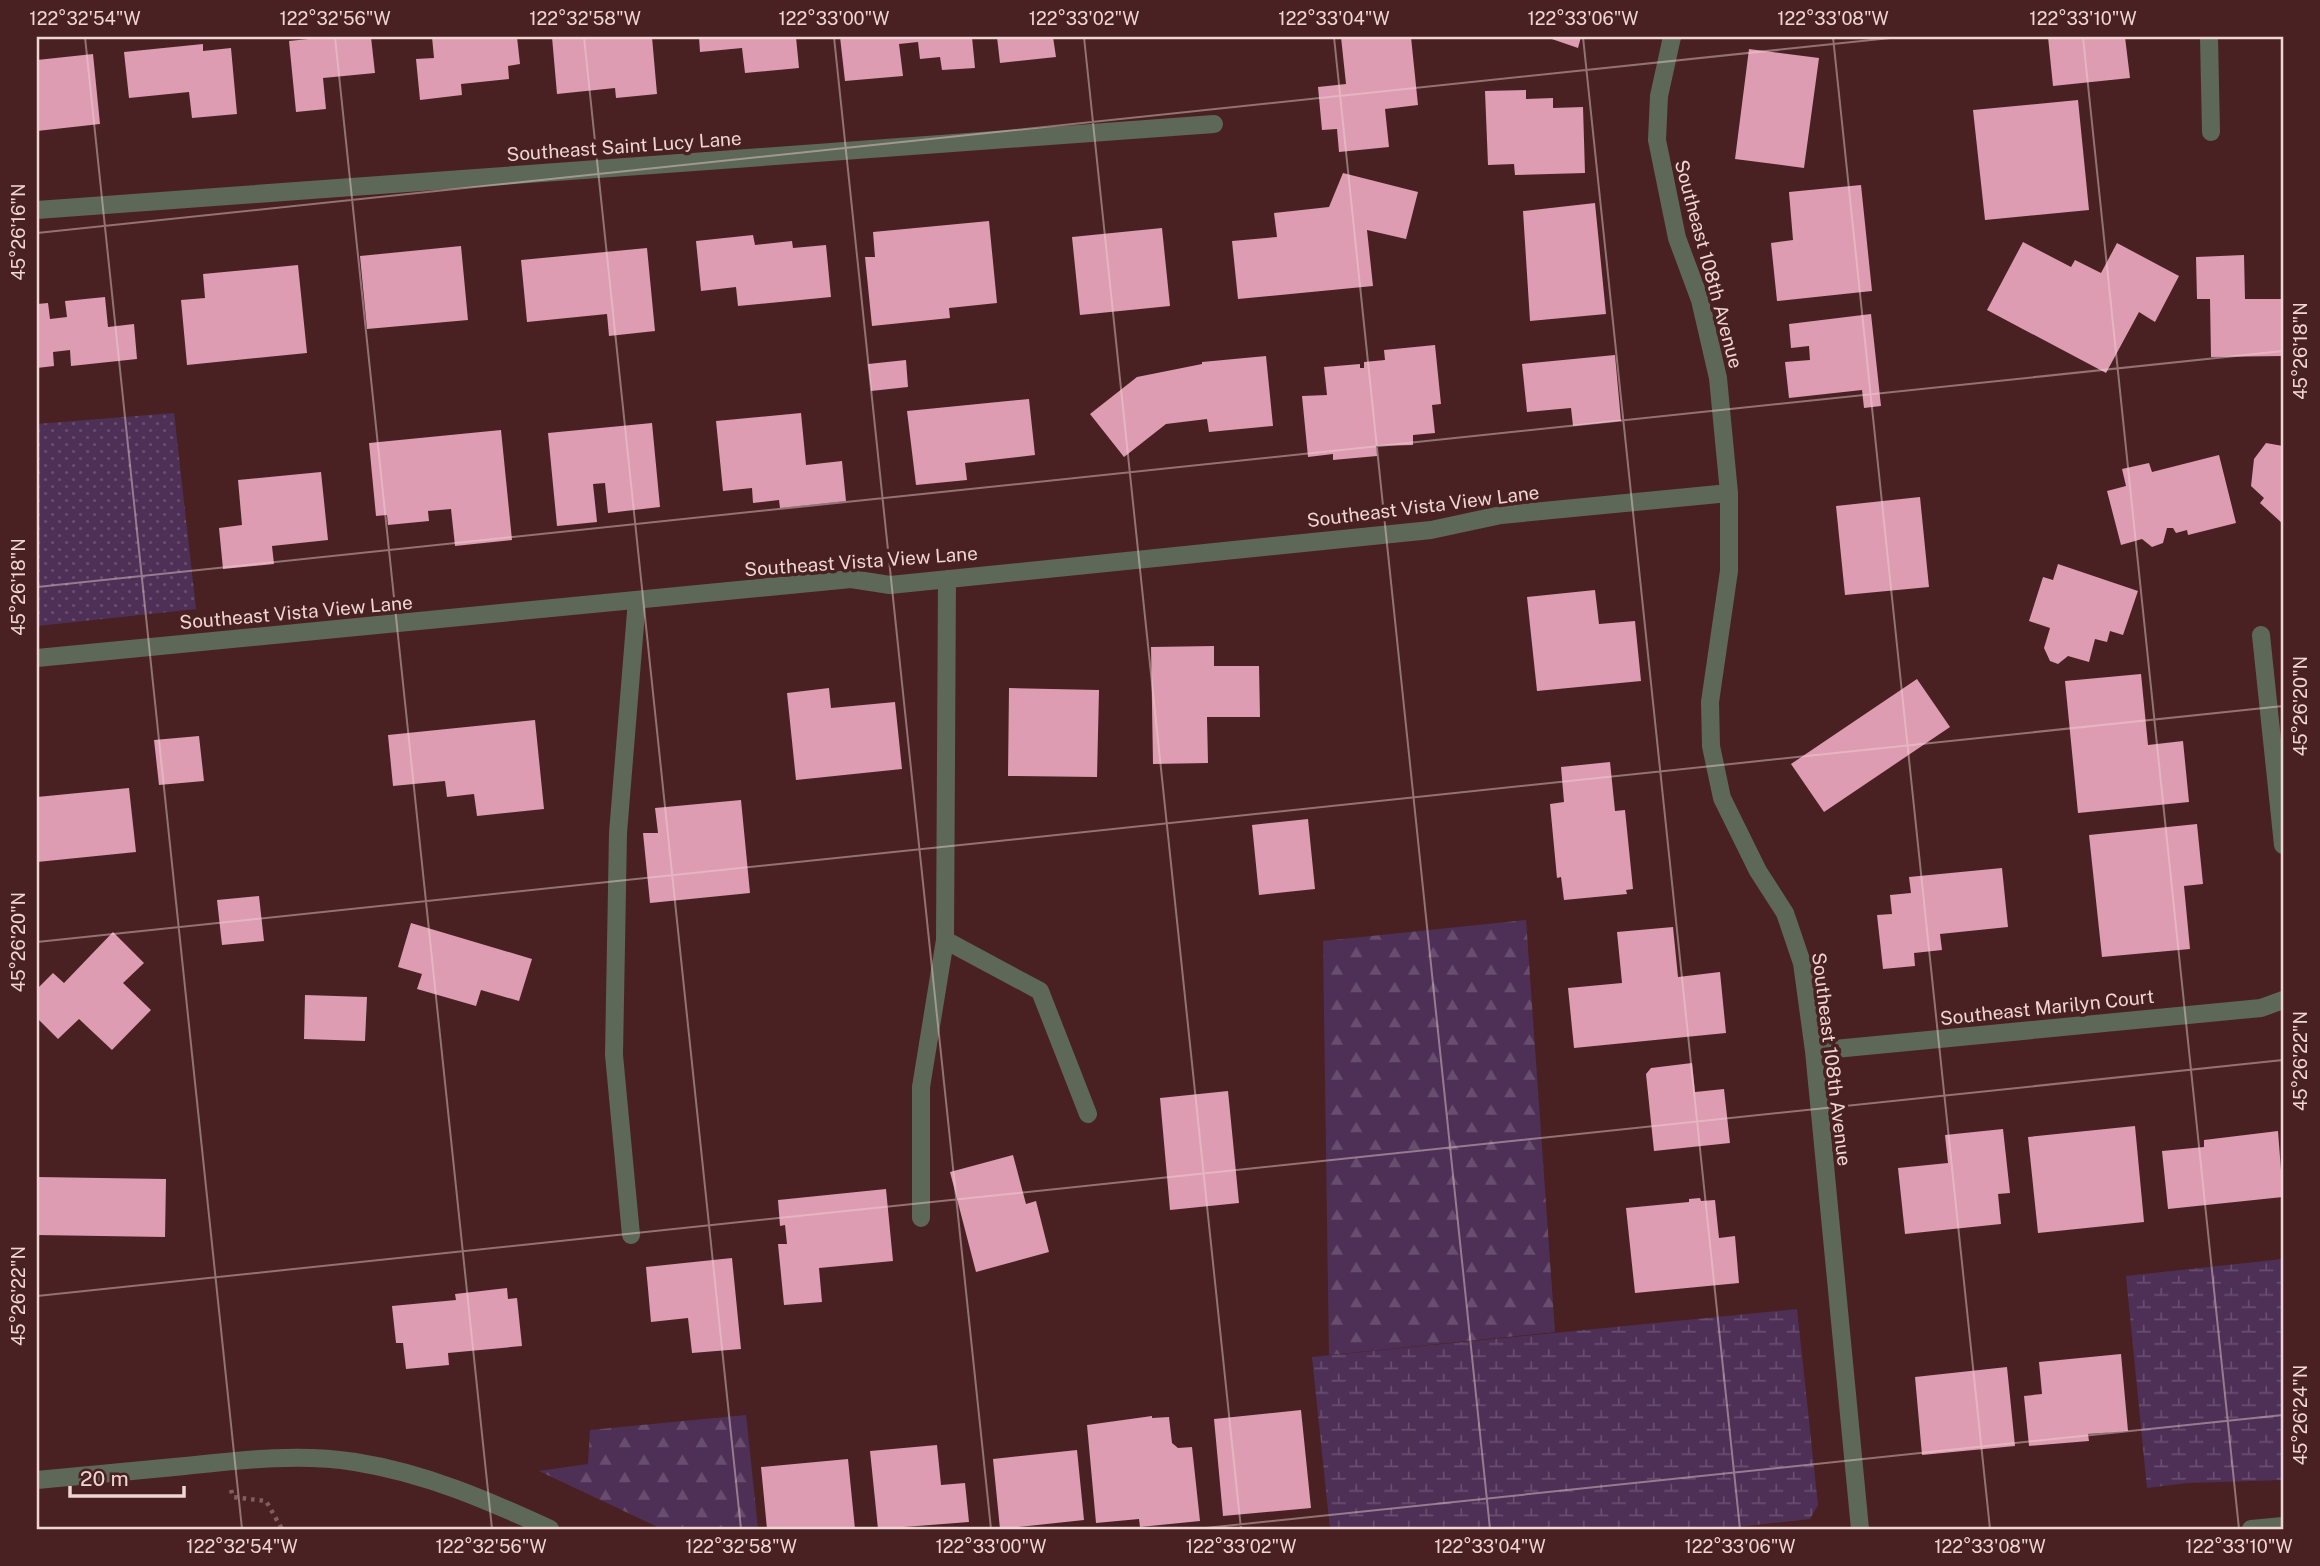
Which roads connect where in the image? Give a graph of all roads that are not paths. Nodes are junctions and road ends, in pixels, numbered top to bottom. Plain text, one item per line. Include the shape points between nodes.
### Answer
1 (1672, 37) edge
2 (2209, 37) edge
3 (1214, 124) dead end
4 (2211, 132) dead end
5 (37, 210) edge
6 (1729, 493) junction
7 (947, 579) junction
8 (637, 600) junction
9 (2260, 635) dead end
10 (37, 658) edge
11 (2283, 845) edge
12 (945, 940) junction
13 (2283, 1000) edge
14 (1814, 1051) junction
15 (1088, 1114) dead end
16 (920, 1218) dead end
17 (631, 1235) dead end
18 (37, 1480) edge
19 (2283, 1526) edge
20 (550, 1529) edge
21 (1860, 1529) edge
22 (2251, 1529) edge

1 - 6 street, Southeast 108th Avenue via 1659,96 1657,140 1677,238 1700,300 1718,378
2 - 4 street
3 - 5 street, Southeast Saint Lucy Lane
6 - 7 street, Southeast Vista View Lane via 1501,515 1431,530
6 - 14 street, Southeast 108th Avenue via 1729,570 1710,702 1711,746 1726,808 1758,872 1786,913 1801,963
7 - 8 street, Southeast Vista View Lane via 890,585 851,579
7 - 12 street
8 - 10 street, Southeast Vista View Lane
8 - 17 street via 618,833 614,1055
9 - 11 street
12 - 15 street via 1041,991
12 - 16 street via 921,1087
13 - 14 street, Southeast Marilyn Court via 2261,1007
14 - 21 street, Southeast 108th Avenue
18 - 20 street via 222,1462 318,1458 386,1468 472,1493
19 - 22 street

